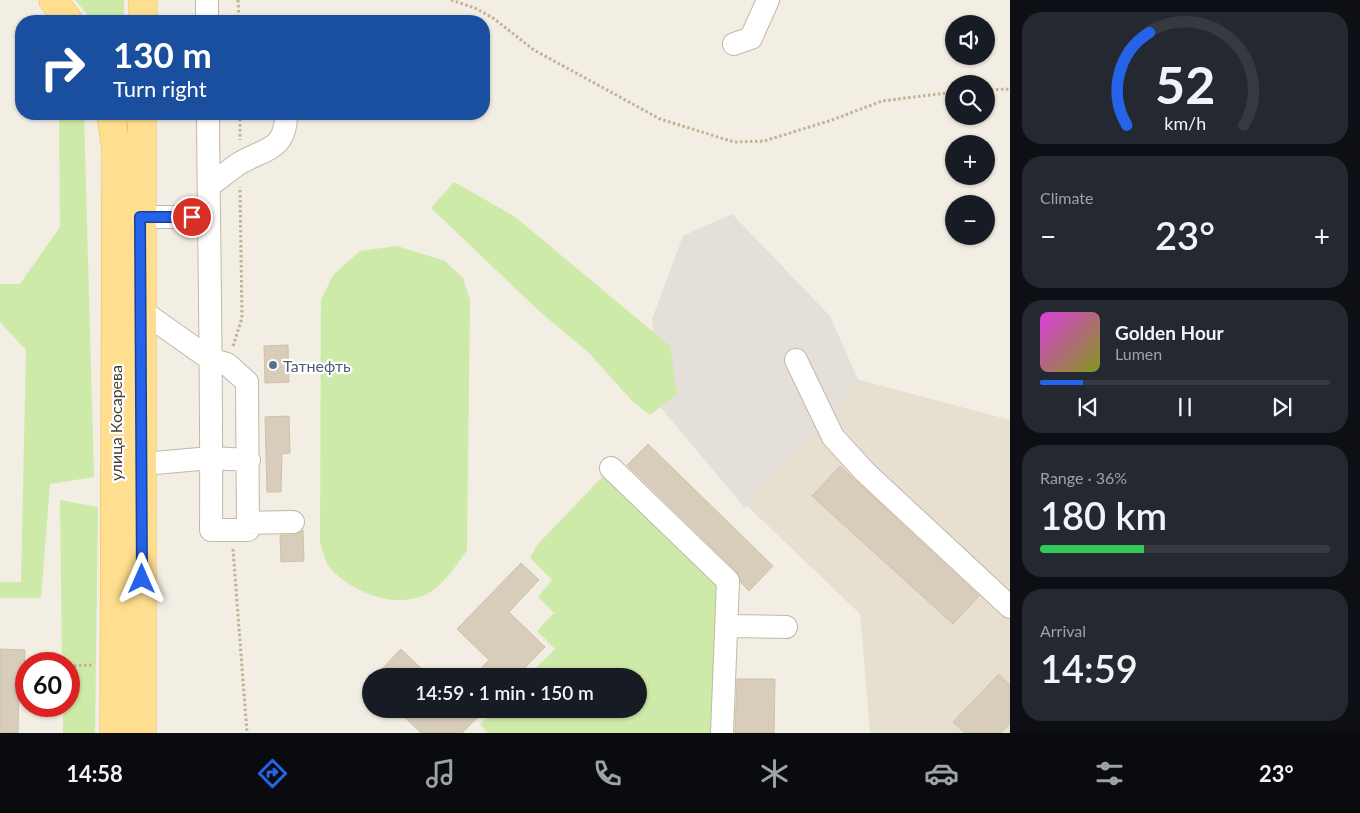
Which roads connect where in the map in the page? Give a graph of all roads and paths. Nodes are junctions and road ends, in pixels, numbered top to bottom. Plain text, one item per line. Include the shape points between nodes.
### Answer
1 (53, 0) edge
2 (143, 0) edge
3 (238, 0) edge
4 (451, 0) edge
5 (768, 0) edge
6 (64, 15) edge
7 (143, 15) edge
8 (239, 15) edge
9 (487, 15) edge
10 (490, 17) edge
11 (734, 44) dead end
12 (1010, 89) edge
13 (995, 90) edge
14 (945, 93) edge
15 (112, 120) edge
16 (142, 120) edge
17 (208, 120) edge
18 (286, 120) edge
19 (209, 186) junction
20 (140, 217) junction
21 (209, 217) junction
22 (142, 311) junction
23 (210, 359) junction
24 (796, 360) dead end
25 (211, 458) junction
26 (249, 460) junction
27 (143, 464) junction
28 (611, 468) dead end
29 (293, 522) dead end
30 (248, 523) junction
31 (1010, 607) edge
32 (728, 626) junction
33 (786, 627) dead end
34 (114, 733) edge
35 (142, 733) edge
36 (722, 733) edge

1 - 6 main road
2 - 7 main road
3 - 8 path
4 - 9 path
5 - 11 lane via 751,38
10 - 14 path via 534,50 660,119 734,142 764,141 882,101
12 - 13 path
15 - 34 main road, улица Косарева via 116,150
16 - 20 main road, улица Косарева
17 - 19 lane
18 - 19 lane via 286,129 280,140
19 - 21 lane
20 - 21 lane
20 - 22 main road, улица Косарева
21 - 23 lane
22 - 23 lane
22 - 27 main road, улица Косарева
23 - 25 lane
23 - 26 lane via 227,364 247,382
24 - 31 lane via 833,437
25 - 26 lane
25 - 27 lane
25 - 30 lane via 211,530 248,530
26 - 30 lane
27 - 35 main road, улица Косарева
28 - 32 lane via 728,581
29 - 30 lane
32 - 33 lane
32 - 36 lane

